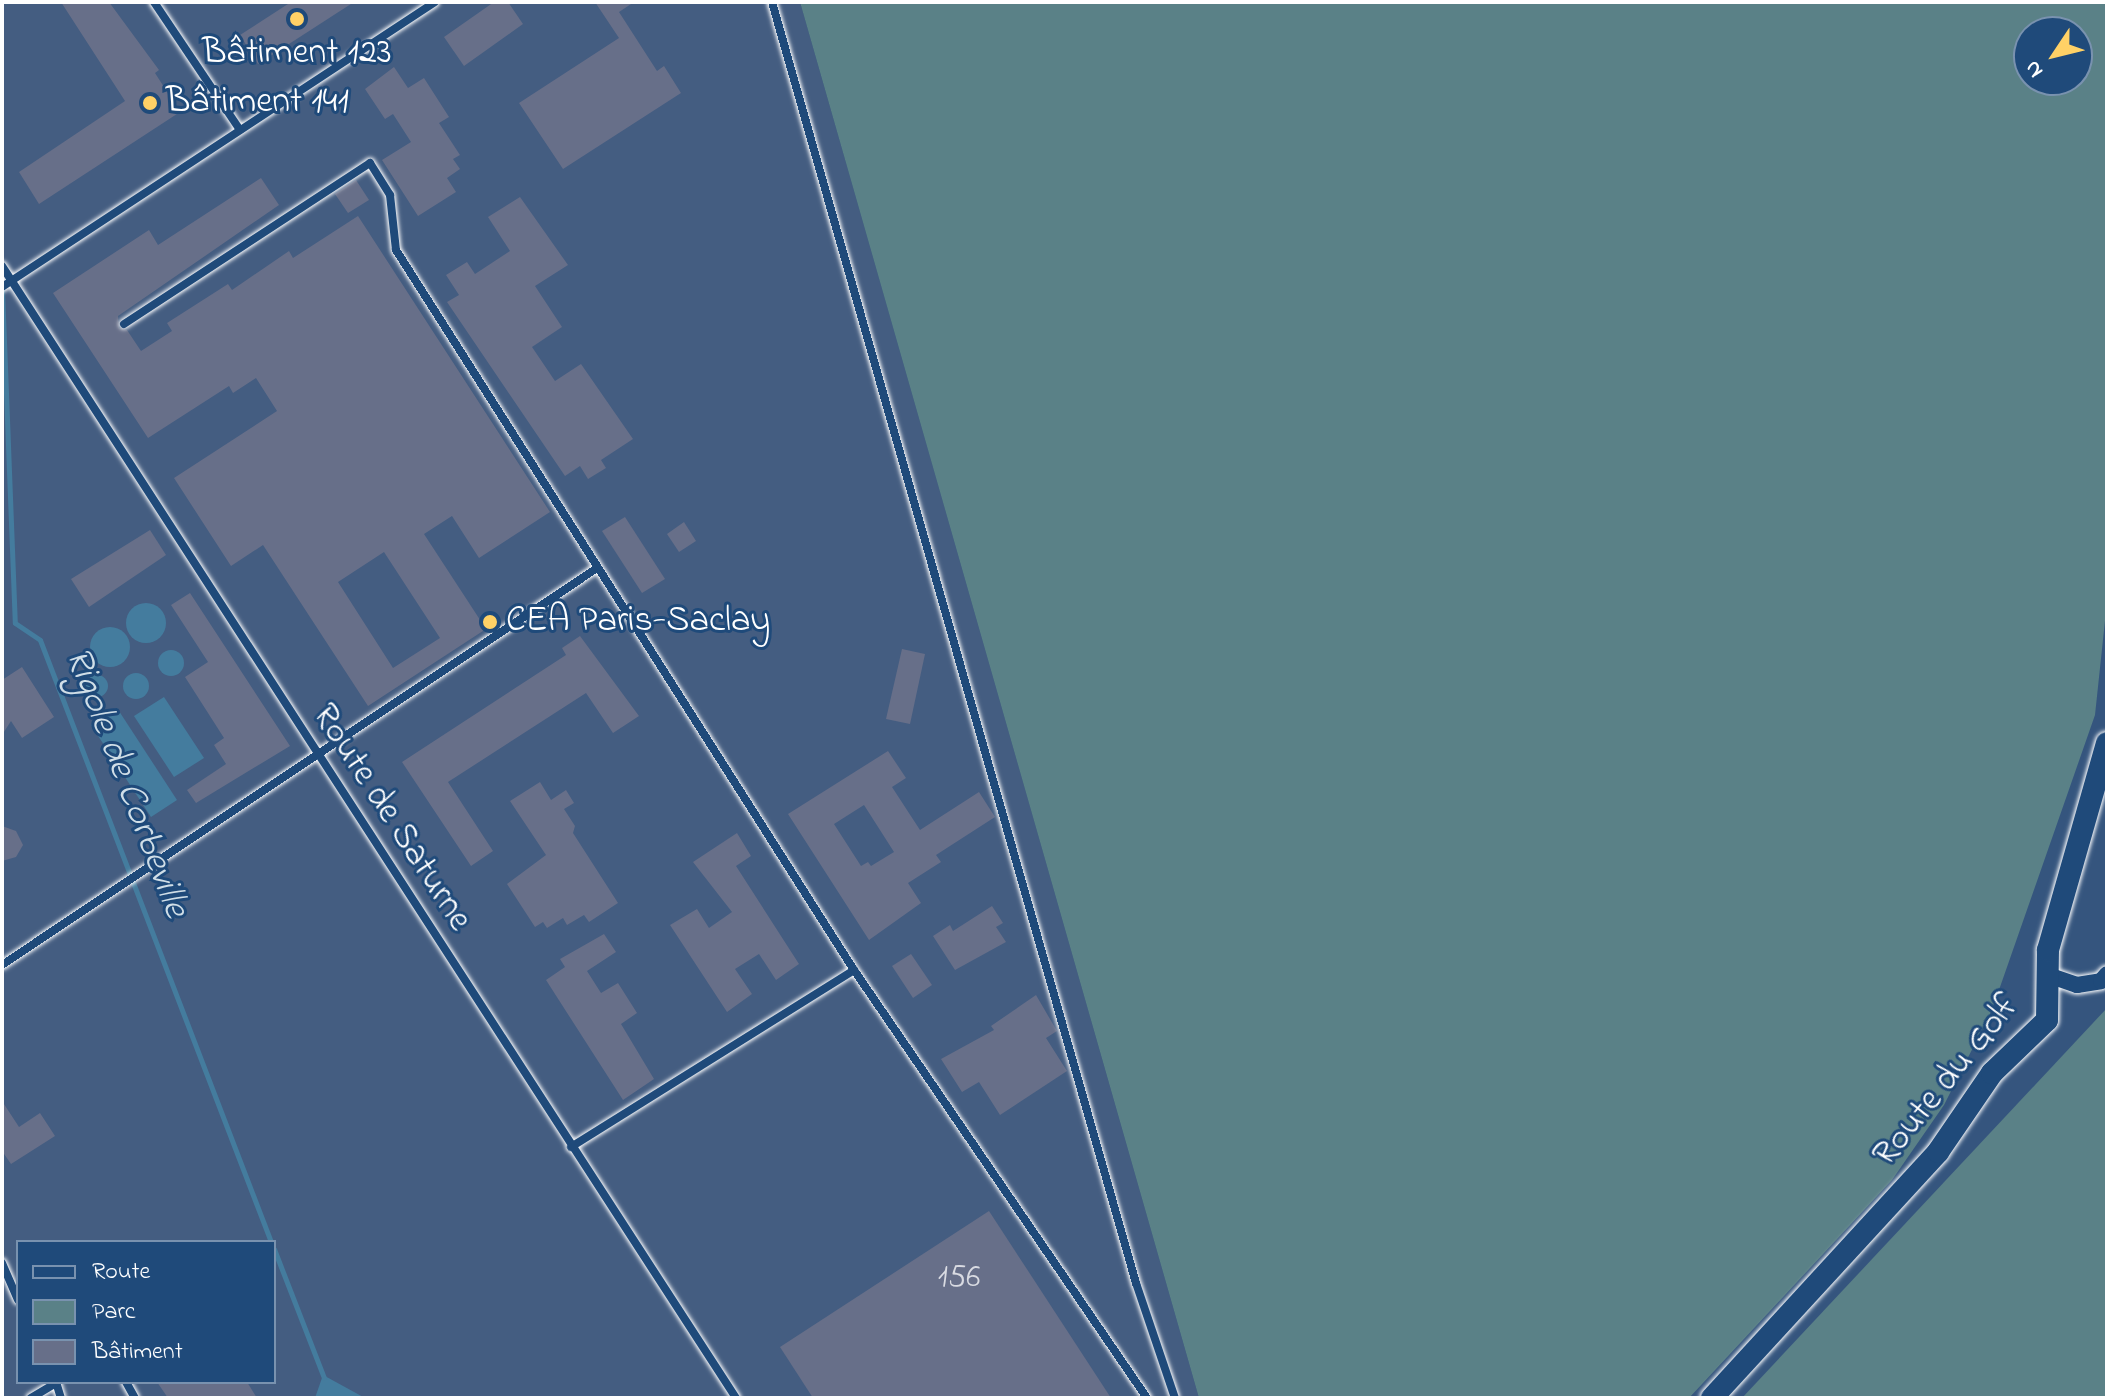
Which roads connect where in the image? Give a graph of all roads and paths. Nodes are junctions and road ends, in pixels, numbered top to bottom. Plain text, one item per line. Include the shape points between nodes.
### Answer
1 (154, 2) edge
2 (435, 2) edge
3 (772, 2) edge
4 (240, 130) junction
5 (2, 266) edge
6 (12, 281) junction
7 (2, 287) edge
8 (124, 324) dead end
9 (597, 568) junction
10 (2107, 743) edge
11 (318, 756) junction
12 (2, 965) edge
13 (854, 970) junction
14 (2107, 974) edge
15 (2048, 975) junction
16 (571, 1147) junction
17 (2, 1263) edge
18 (9, 1274) junction
19 (16, 1278) edge
20 (16, 1294) edge
21 (53, 1384) edge
22 (31, 1398) edge
23 (736, 1398) edge
24 (1147, 1398) edge
25 (1175, 1398) edge
26 (1712, 1398) edge

1 - 4 lane
2 - 4 lane
3 - 25 lane via 1136,1283
4 - 6 lane
5 - 6 lane, Route de Saturne
6 - 7 lane
6 - 11 lane, Route de Saturne
8 - 9 lane via 370,163 390,195 396,250
9 - 11 lane
9 - 13 lane
10 - 15 street, Route du Golf via 2048,950
11 - 12 lane
11 - 16 lane, Route de Saturne
13 - 16 lane
13 - 24 lane
14 - 15 street via 2101,981 2077,985
15 - 26 street, Route du Golf via 2047,1020 2033,1039 1992,1073 1938,1152
16 - 23 lane, Route de Saturne
17 - 18 lane
18 - 19 lane
18 - 20 lane
21 - 22 lane

